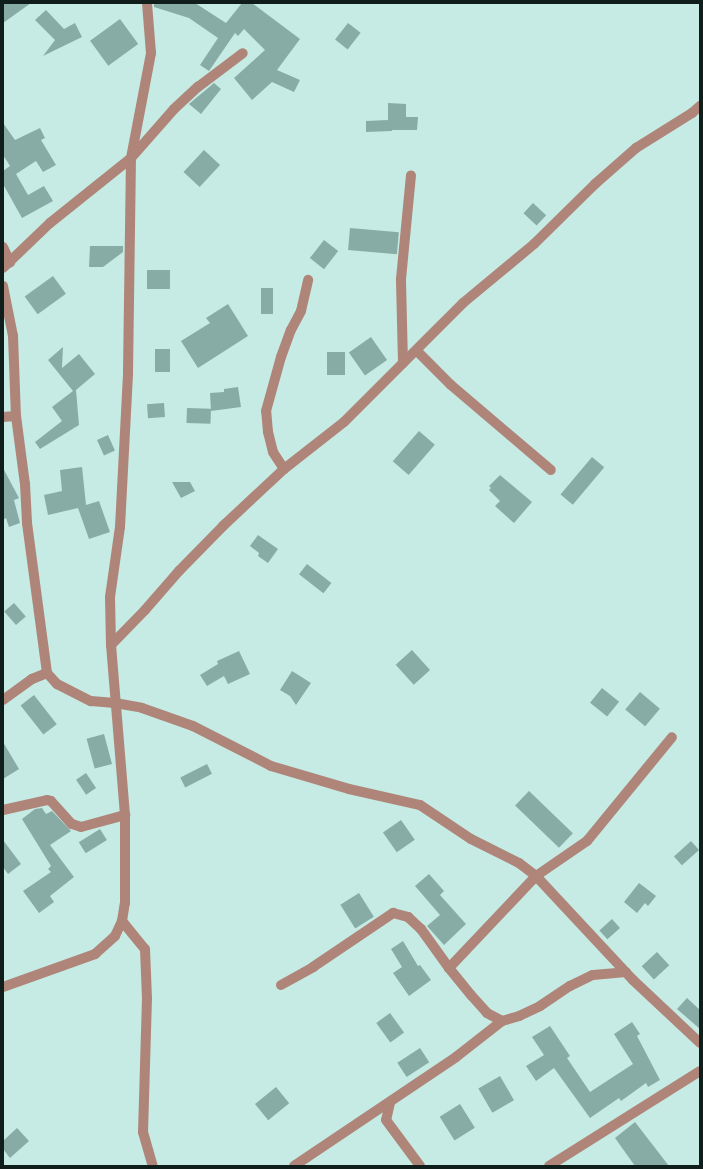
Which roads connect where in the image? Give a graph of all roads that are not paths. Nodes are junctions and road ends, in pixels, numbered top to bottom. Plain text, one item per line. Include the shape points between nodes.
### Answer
1 (147, 3) edge
2 (243, 53) dead end
3 (700, 106) edge
4 (131, 158) junction
5 (411, 175) dead end
6 (3, 247) edge
7 (6, 265) edge
8 (308, 280) dead end
9 (3, 286) edge
10 (417, 351) junction
11 (403, 363) junction
12 (16, 416) junction
13 (3, 417) edge
14 (284, 469) junction
15 (551, 470) dead end
16 (110, 645) junction
17 (47, 673) junction
18 (3, 700) edge
19 (115, 703) junction
20 (672, 737) dead end
21 (3, 810) edge
22 (125, 816) junction
23 (536, 876) junction
24 (122, 922) junction
25 (449, 968) junction
26 (626, 972) junction
27 (281, 985) dead end
28 (3, 986) edge
29 (502, 1021) junction
30 (700, 1043) edge
31 (700, 1071) edge
32 (390, 1103) junction
33 (153, 1166) edge
34 (294, 1166) edge
35 (420, 1166) edge
36 (549, 1166) edge

1 - 4 street via 151,53
2 - 4 street via 174,109
3 - 10 street via 630,153 534,244 463,303
4 - 7 street via 50,223
4 - 16 street via 128,372 120,527 110,597
5 - 11 street via 401,279
6 - 7 street
8 - 14 street via 301,311 281,356 266,411 268,432 274,452
9 - 12 street via 13,336
10 - 11 street
10 - 15 street via 451,385
11 - 14 street via 344,422
12 - 13 street
12 - 17 street
14 - 16 street via 179,571
16 - 19 street
17 - 18 street via 32,678
17 - 19 street via 57,684 91,701
19 - 22 street
19 - 23 street via 142,708 193,726 271,766 349,789 420,805 471,838 519,863
20 - 23 street via 587,841
21 - 22 street via 47,800 51,801 72,824 81,827
22 - 24 street via 125,903
23 - 25 street
23 - 26 street
24 - 28 street via 114,936 95,954
24 - 33 street via 145,949 147,998 143,1132
25 - 27 street via 421,929 408,917 392,913 313,967
25 - 29 street via 487,1013
26 - 29 street via 593,975 570,986 533,1010
26 - 30 street
29 - 32 street
31 - 36 street
32 - 34 street
32 - 35 street via 386,1120

